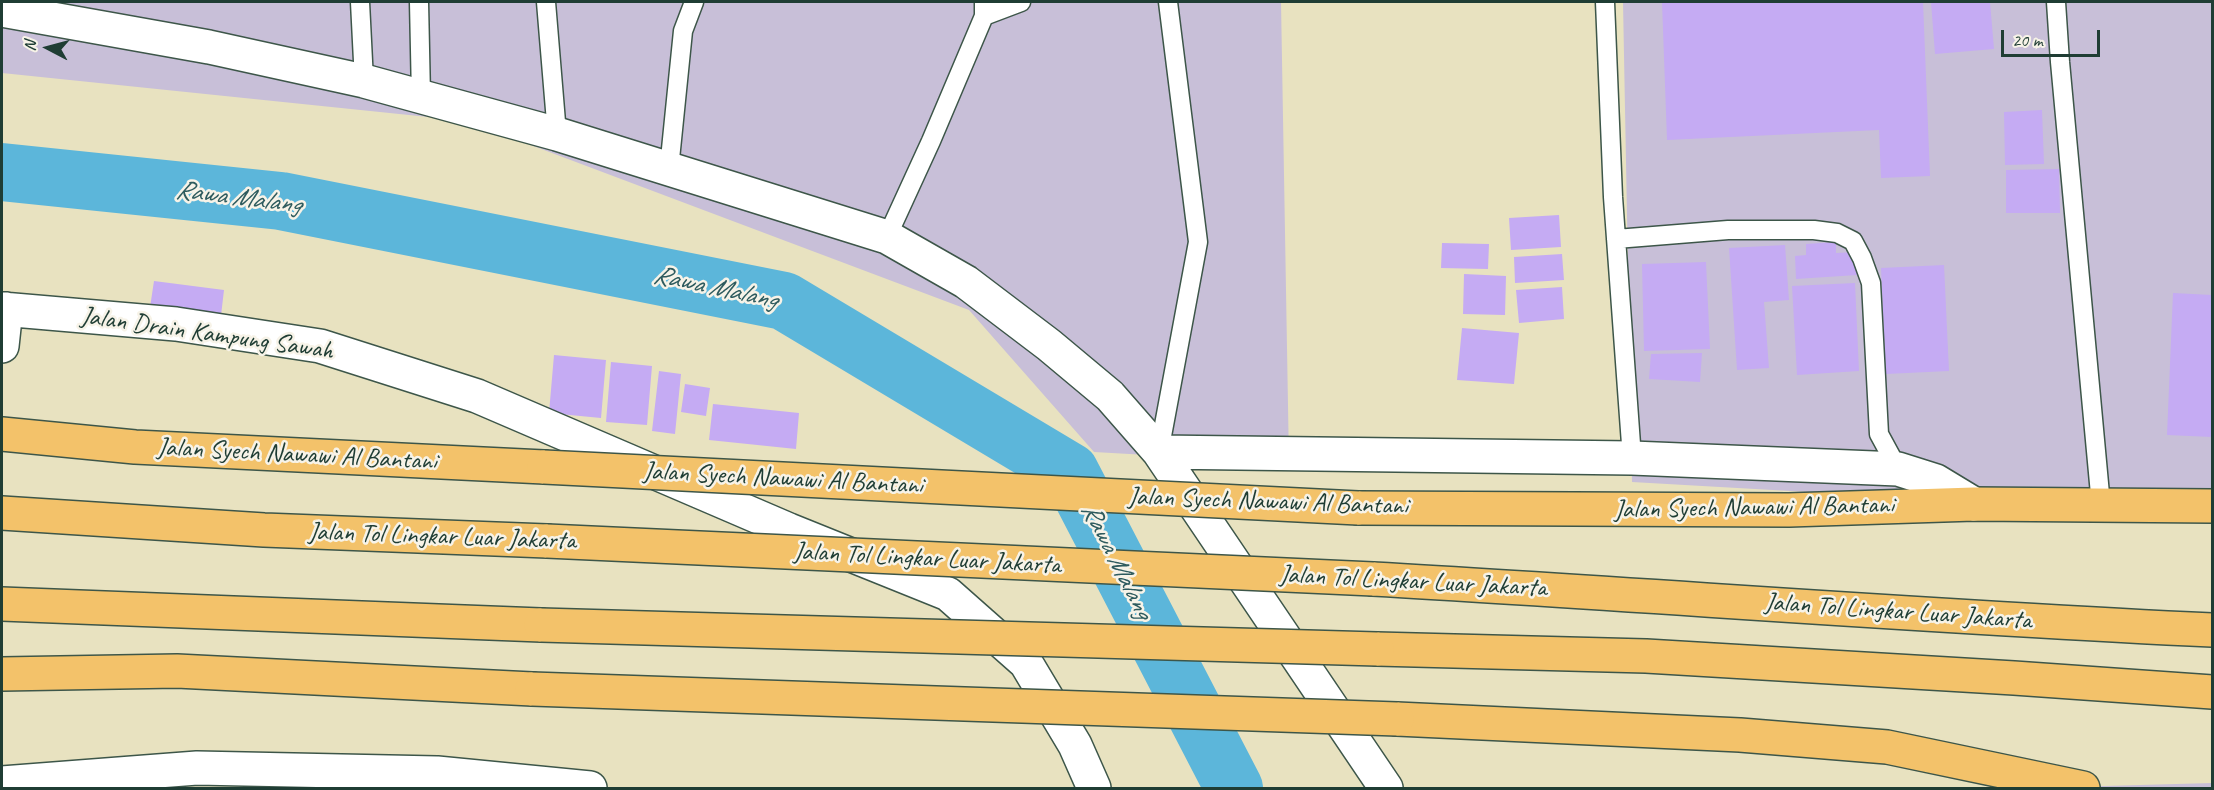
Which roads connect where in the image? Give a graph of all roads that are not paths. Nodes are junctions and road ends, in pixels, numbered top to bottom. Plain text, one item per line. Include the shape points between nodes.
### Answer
1 (360, 2) edge
2 (419, 2) edge
3 (546, 2) edge
4 (694, 2) edge
5 (1021, 2) edge
6 (1167, 2) edge
7 (1605, 2) edge
8 (2056, 2) edge
9 (984, 9) edge
10 (2, 10) edge
11 (364, 81) junction
12 (421, 97) junction
13 (557, 134) junction
14 (669, 169) junction
15 (887, 237) junction
16 (1616, 239) junction
17 (4, 309) edge
18 (2, 346) edge
19 (2, 434) edge
20 (1159, 452) junction
21 (1632, 458) junction
22 (1898, 469) junction
23 (1974, 504) junction
24 (2102, 505) junction
25 (2212, 506) edge
26 (2, 513) edge
27 (2, 604) edge
28 (2212, 630) edge
29 (2, 674) edge
30 (2212, 692) edge
31 (437, 781) edge
32 (2, 783) edge
33 (501, 784) edge
34 (590, 789) edge
35 (1094, 789) edge
36 (1386, 789) edge
37 (2083, 789) edge

1 - 11 lane
2 - 12 lane
3 - 13 lane
4 - 14 lane via 683,31
5 - 9 lane
6 - 20 lane via 1197,242
7 - 16 lane
8 - 24 lane
9 - 15 lane
10 - 11 street via 209,47
11 - 12 street
12 - 13 street
13 - 14 street
14 - 15 street
15 - 20 street via 966,282 1049,345 1110,396
16 - 21 lane
16 - 22 lane via 1728,230 1814,230 1837,233 1853,241 1871,283 1879,434
17 - 18 street
17 - 35 street, Jalan Drain Kampung Sawah via 176,324 320,346 477,396 778,526 948,594 1026,663 1075,745
19 - 23 highway, Jalan Syech Nawawi Al Bantani, bridge via 135,447 1358,508 1789,510
20 - 21 street
20 - 36 street
21 - 22 street
22 - 23 street via 1936,481
23 - 24 highway, Jalan Syech Nawawi Al Bantani
24 - 25 highway, Jalan Syech Nawawi Al Bantani
26 - 28 highway, Jalan Tol Lingkar Luar Jakarta, bridge via 264,530 1373,579
27 - 30 highway, bridge via 541,625 1646,656
29 - 37 highway, bridge via 177,671 532,689 1740,735 1887,747
31 - 32 street via 197,768
31 - 33 street
33 - 34 street

